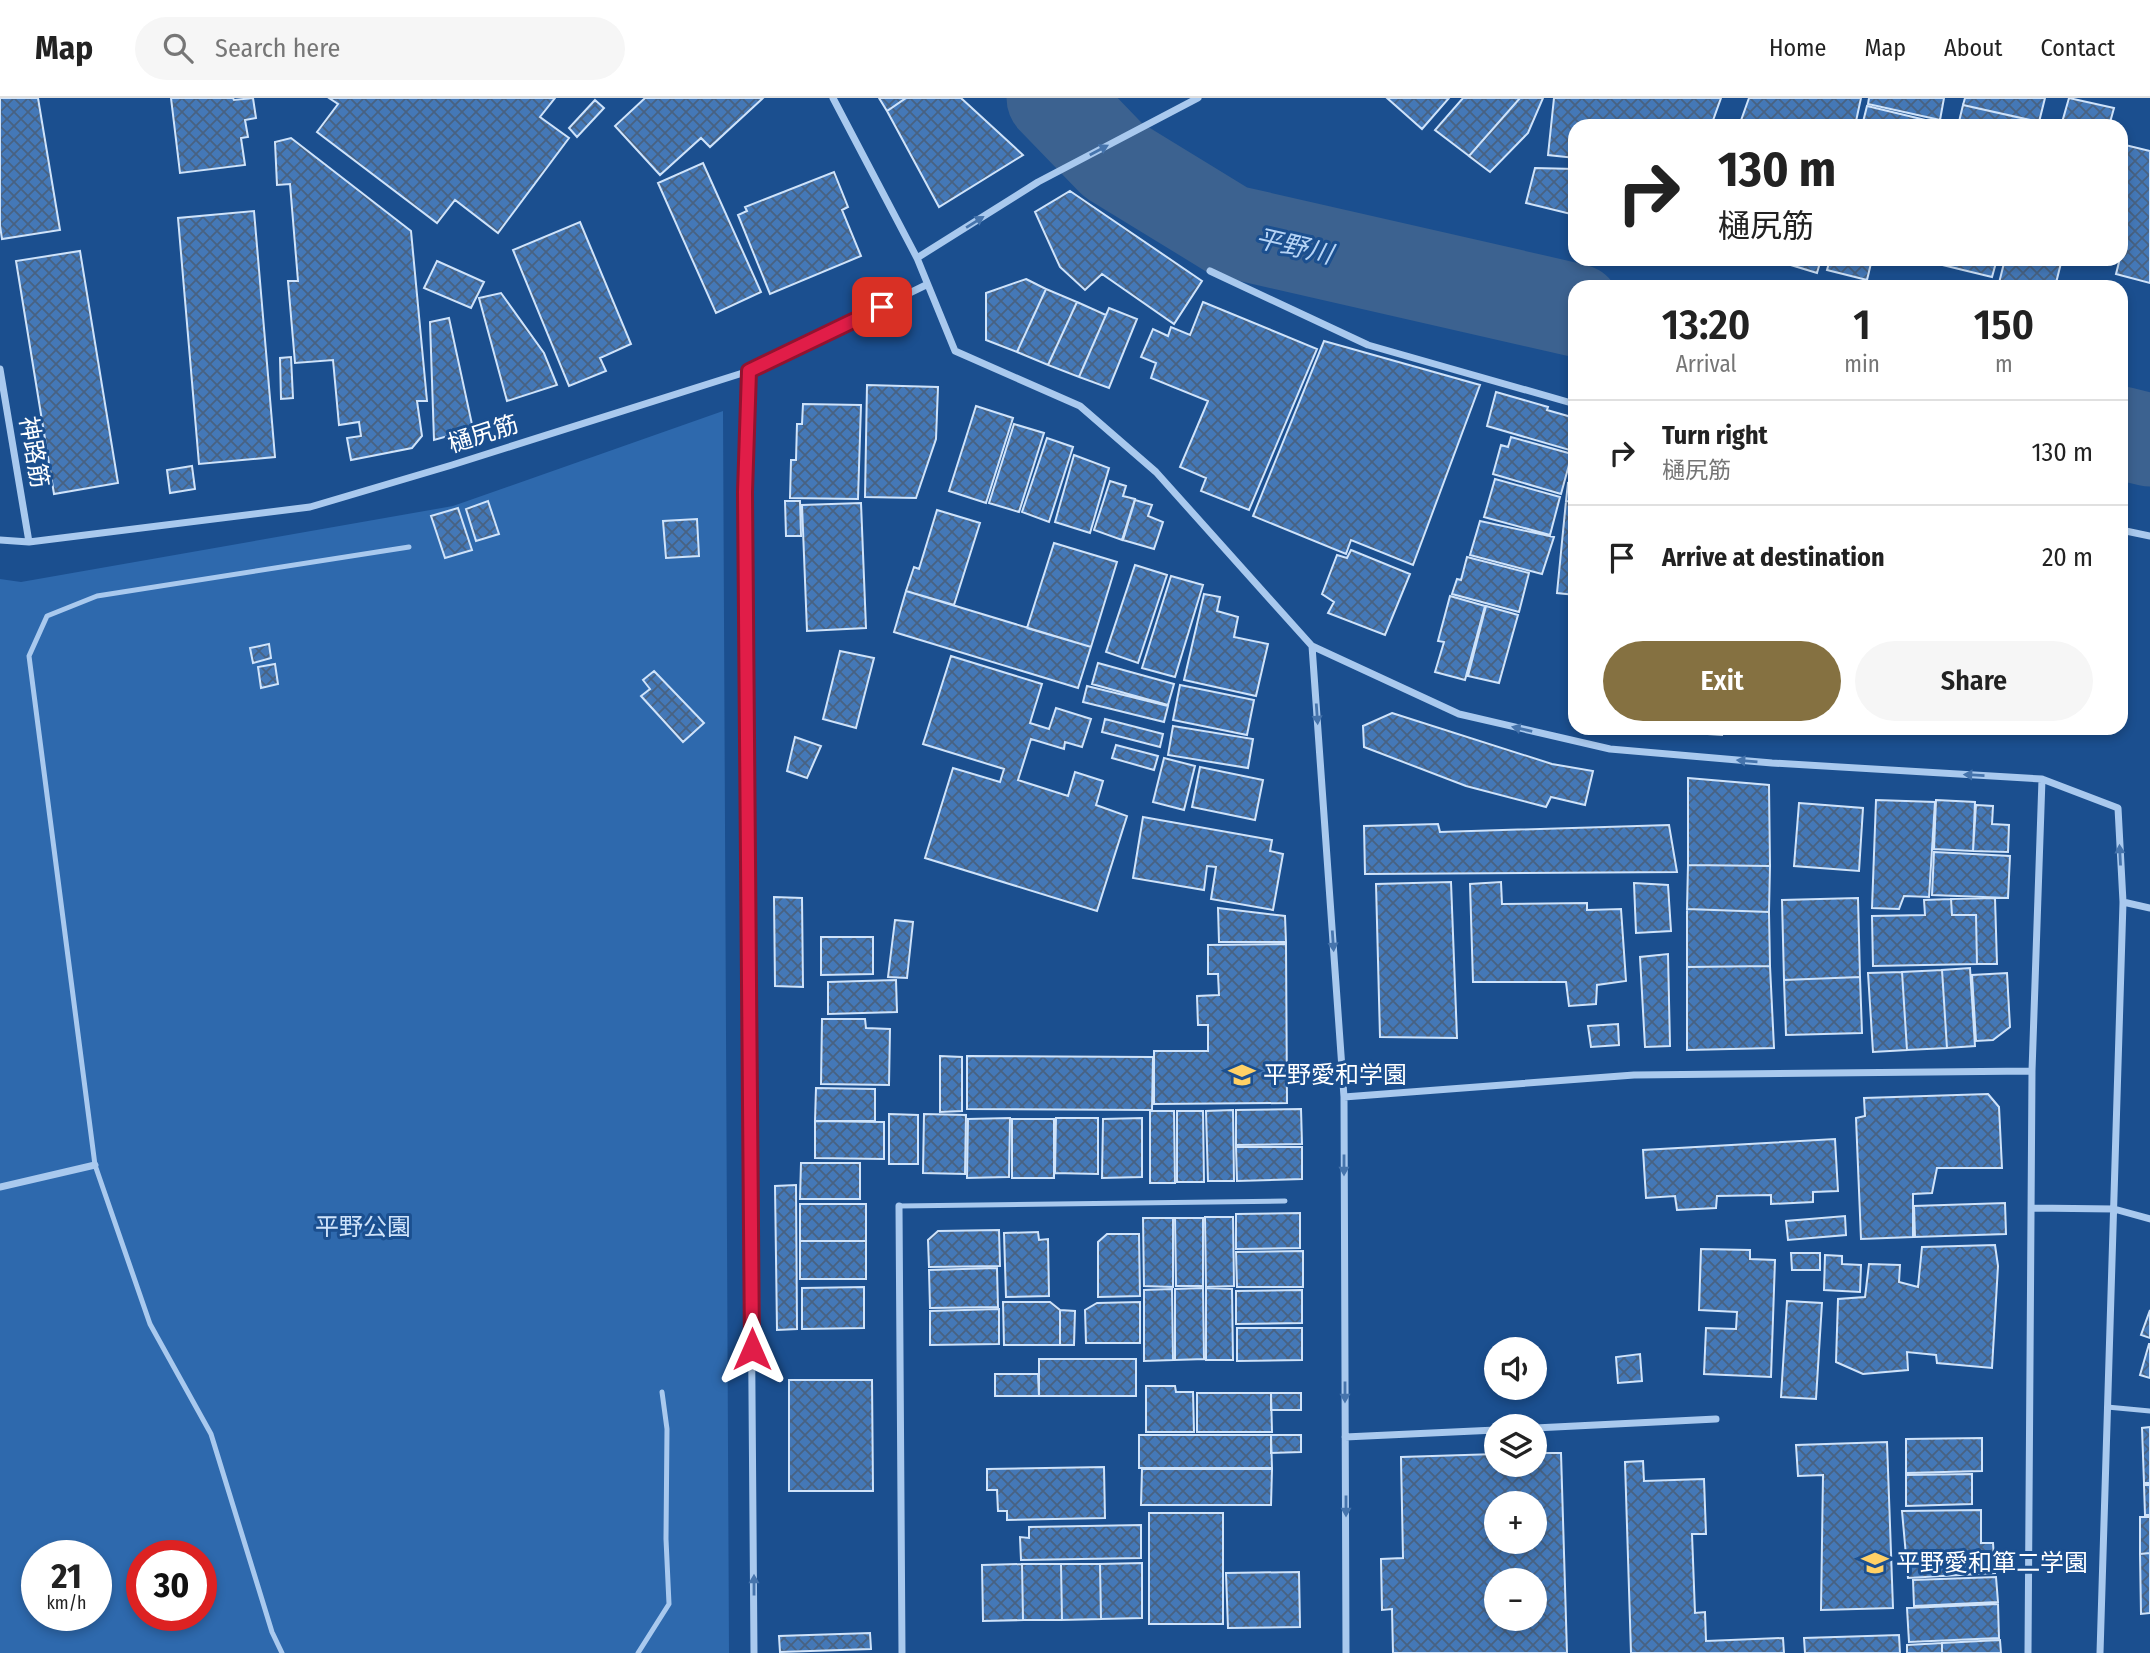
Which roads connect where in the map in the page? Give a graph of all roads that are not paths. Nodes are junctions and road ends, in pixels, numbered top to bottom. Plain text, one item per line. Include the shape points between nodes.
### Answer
1 (833, 98) edge
2 (1198, 98) edge
3 (917, 258) junction
4 (1210, 271) dead end
5 (926, 285) junction
6 (0, 369) edge
7 (749, 371) junction
8 (1568, 402) edge
9 (2128, 531) edge
10 (2150, 536) edge
11 (0, 540) edge
12 (29, 542) junction
13 (409, 547) dead end
14 (1312, 646) junction
15 (2042, 779) junction
16 (2123, 902) junction
17 (2150, 908) edge
18 (2032, 1071) junction
19 (1344, 1097) junction
20 (94, 1165) junction
21 (0, 1186) edge
22 (1285, 1201) dead end
23 (899, 1206) joint
24 (2031, 1208) junction
25 (2114, 1209) junction
26 (2150, 1219) edge
27 (662, 1392) dead end
28 (2107, 1407) junction
29 (2150, 1410) edge
30 (1716, 1419) dead end
31 (1547, 1427) edge
32 (1484, 1431) edge
33 (1345, 1437) junction
34 (282, 1653) edge
35 (638, 1653) edge
36 (754, 1653) edge
37 (902, 1653) edge
38 (1346, 1653) edge
39 (2028, 1653) edge
40 (2100, 1653) edge

1 - 3 street
3 -> 2 street via 1038,182
3 - 5 street
4 - 8 street via 1368,345
5 - 7 street, 樋尻筋
5 - 14 street via 954,351 1080,406 1156,472
6 - 12 street, 神路筋
7 - 12 street, 樋尻筋 via 310,507
36 -> 7 street via 745,506
9 - 10 street
11 - 12 street, 樋尻筋
13 - 20 lane via 97,596 47,616 29,656
15 -> 14 street via 1610,749 1459,714
14 -> 19 street
16 -> 15 street via 2118,808
15 - 18 street
16 - 17 street
16 - 25 street
18 - 19 street via 1634,1075
18 - 24 street
19 -> 33 street
20 - 21 street
20 - 34 lane via 150,1324 211,1434
22 - 23 lane
23 - 37 street
24 - 25 street
24 - 39 street
25 - 26 street
25 - 28 street
27 - 35 lane via 667,1429 669,1604
28 - 29 lane
28 - 40 street
30 - 31 street
32 - 33 street
33 -> 38 street

